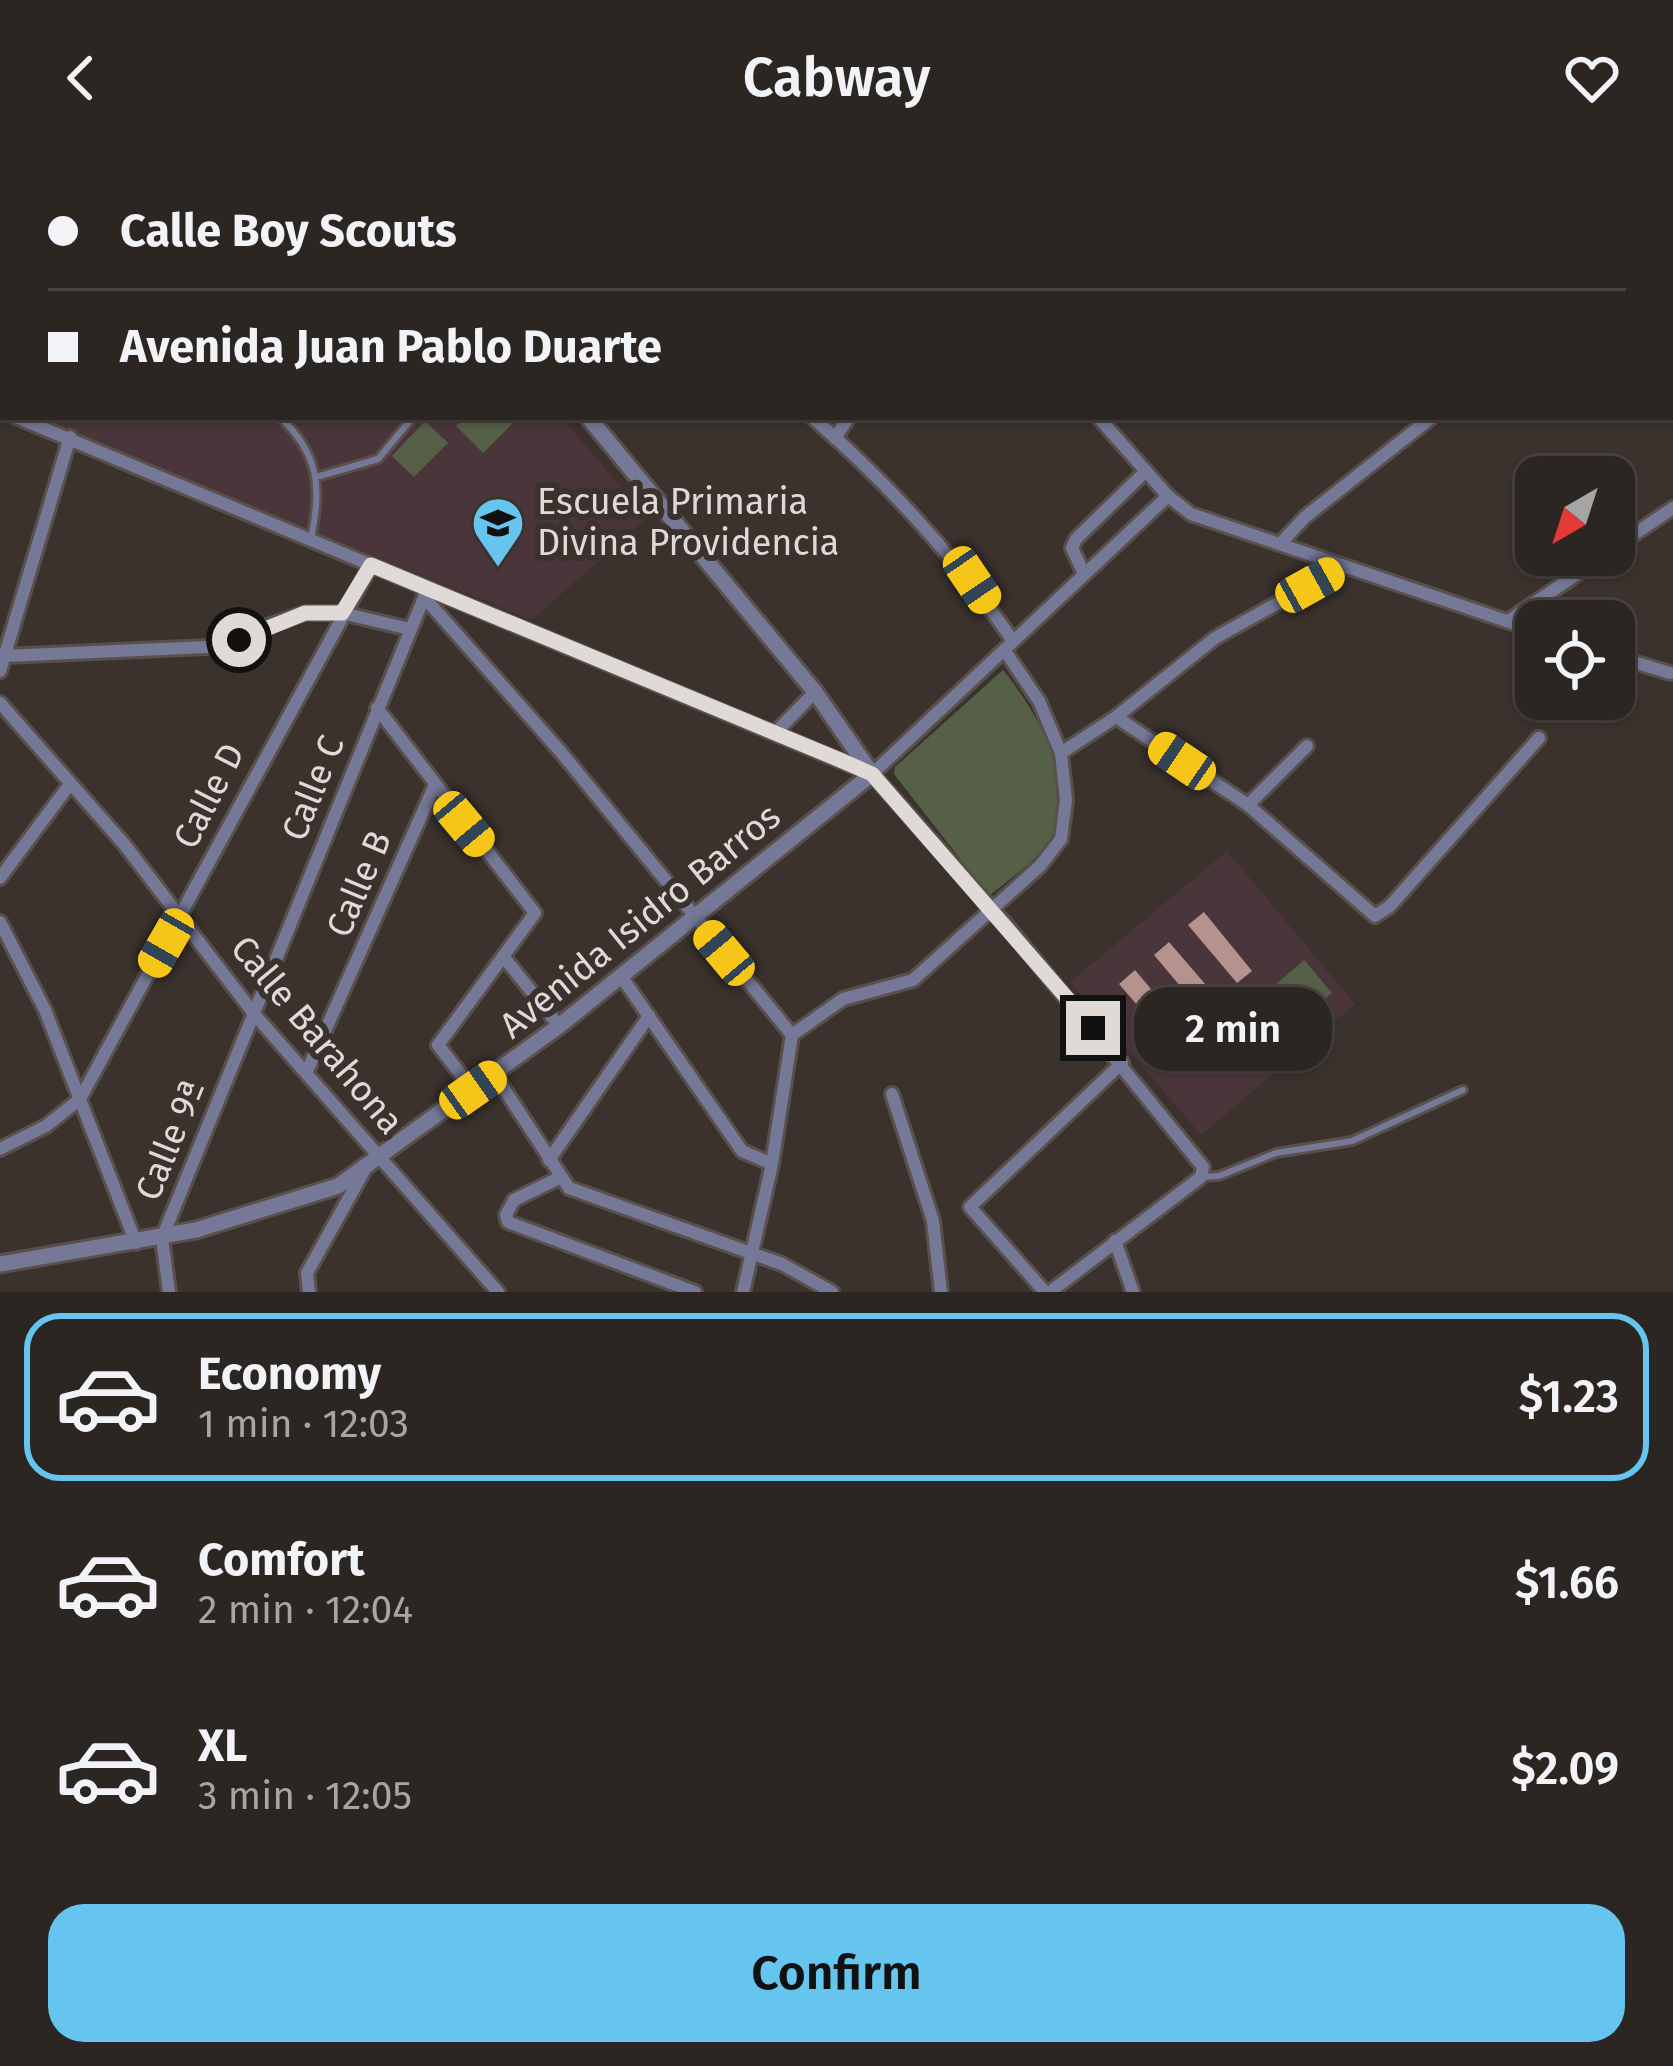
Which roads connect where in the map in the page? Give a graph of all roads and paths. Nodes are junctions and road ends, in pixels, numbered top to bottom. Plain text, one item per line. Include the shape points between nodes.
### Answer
1 (24, 420) edge
2 (282, 420) edge
3 (410, 420) edge
4 (590, 420) edge
5 (815, 420) edge
6 (847, 420) edge
7 (1101, 420) edge
8 (1428, 420) edge
9 (70, 437) junction
10 (836, 438) junction
11 (1146, 471) junction
12 (319, 476) junction
13 (1168, 496) junction
14 (1673, 508) edge
15 (1635, 534) edge
16 (310, 542) junction
17 (1280, 544) junction
18 (371, 565) junction
19 (1342, 567) junction
20 (1084, 574) junction
21 (1573, 576) edge
22 (427, 591) junction
23 (342, 613) junction
24 (1508, 621) junction
25 (1515, 624) edge
26 (410, 629) junction
27 (1009, 646) junction
28 (2, 663) edge
29 (1635, 663) edge
30 (1672, 674) edge
31 (815, 692) junction
32 (0, 703) edge
33 (376, 708) junction
34 (1116, 717) junction
35 (777, 731) junction
36 (1539, 738) dead end
37 (1307, 746) dead end
38 (1061, 753) junction
39 (872, 774) junction
40 (70, 784) junction
41 (434, 787) junction
42 (1248, 805) junction
43 (0, 878) edge
44 (990, 907) junction
45 (182, 915) junction
46 (694, 917) junction
47 (0, 922) edge
48 (503, 956) junction
49 (621, 976) junction
50 (255, 1015) junction
51 (649, 1016) junction
52 (559, 1026) junction
53 (792, 1035) junction
54 (1122, 1063) junction
55 (308, 1069) junction
56 (494, 1075) junction
57 (473, 1090) junction
58 (1463, 1090) dead end
59 (892, 1094) dead end
60 (80, 1099) junction
61 (0, 1149) edge
62 (380, 1159) junction
63 (549, 1160) junction
64 (772, 1164) junction
65 (364, 1172) junction
66 (560, 1177) junction
67 (1201, 1177) junction
68 (162, 1238) junction
69 (1115, 1241) junction
70 (136, 1243) junction
71 (754, 1253) junction
72 (0, 1264) edge
73 (170, 1292) edge
74 (309, 1292) edge
75 (498, 1292) edge
76 (694, 1292) edge
77 (743, 1292) edge
78 (832, 1292) edge
79 (941, 1292) edge
80 (1048, 1292) edge
81 (1133, 1292) edge

1 - 9 street
2 - 12 lane
3 - 12 lane via 378,459
4 - 31 street
5 - 10 street
6 - 10 street
7 - 11 street
8 - 17 street
9 - 16 street
9 - 28 street
10 - 27 street via 952,555
11 - 13 street
11 - 20 street via 1076,539
12 - 16 lane
13 - 17 street via 1191,514
13 - 20 street, Avenida Isidro Barros
14 - 15 street
16 - 18 street
17 - 19 street
18 - 22 street
18 - 23 street, Calle D
19 - 24 street
19 - 34 street via 1215,638
20 - 27 street, Avenida Isidro Barros
21 - 24 street
22 - 26 street, Calle C
22 - 35 street
22 - 46 street
23 - 26 street
23 - 28 street via 305,613 207,647
23 - 45 street, Calle D
24 - 25 street
26 - 33 street, Calle C
27 - 38 street
27 - 39 street, Avenida Isidro Barros
29 - 30 street
31 - 35 street
31 - 39 street
32 - 40 street, Calle Barahona
33 - 41 street
33 - 50 street, Calle C
34 - 38 street
34 - 42 street
35 - 39 street
36 - 42 street via 1375,916
37 - 42 street
38 - 44 street via 1064,833 1040,866
39 - 44 street
39 - 46 street, Avenida Isidro Barros
40 - 43 street
40 - 45 street, Calle Barahona
41 - 48 street via 535,913
41 - 55 street, Calle B
44 - 53 street via 909,983 844,999
44 - 54 street
45 - 50 street, Calle Barahona
45 - 60 street, Calle D
46 - 49 street, Avenida Isidro Barros
46 - 53 street
47 - 60 street
48 - 52 street
48 - 57 street via 438,1045
49 - 51 street
49 - 52 street, Avenida Isidro Barros
50 - 55 street, Calle Barahona
50 - 68 street, Calle 9ª
51 - 63 street
51 - 64 street via 742,1151
52 - 56 street, Avenida Isidro Barros
53 - 64 street
54 - 67 street via 1203,1167
54 - 80 street via 970,1207
55 - 62 street, Calle Barahona
56 - 57 street, Avenida Isidro Barros
56 - 63 street
57 - 62 street, Avenida Isidro Barros
58 - 67 lane via 1352,1141
59 - 79 street via 933,1221
60 - 61 street, Calle D
60 - 70 street
62 - 65 street, Avenida Isidro Barros
62 - 75 street, Calle Barahona
63 - 66 street
64 - 71 street
65 - 68 street, Avenida Isidro Barros via 268,1212
65 - 74 street via 307,1273
66 - 71 street via 582,1196
66 - 76 street via 514,1200 508,1222
67 - 69 street
68 - 70 street, Avenida Isidro Barros
68 - 73 street, Calle 9ª
69 - 80 street
69 - 81 street
70 - 72 street, Avenida Isidro Barros
71 - 77 street
71 - 78 street

